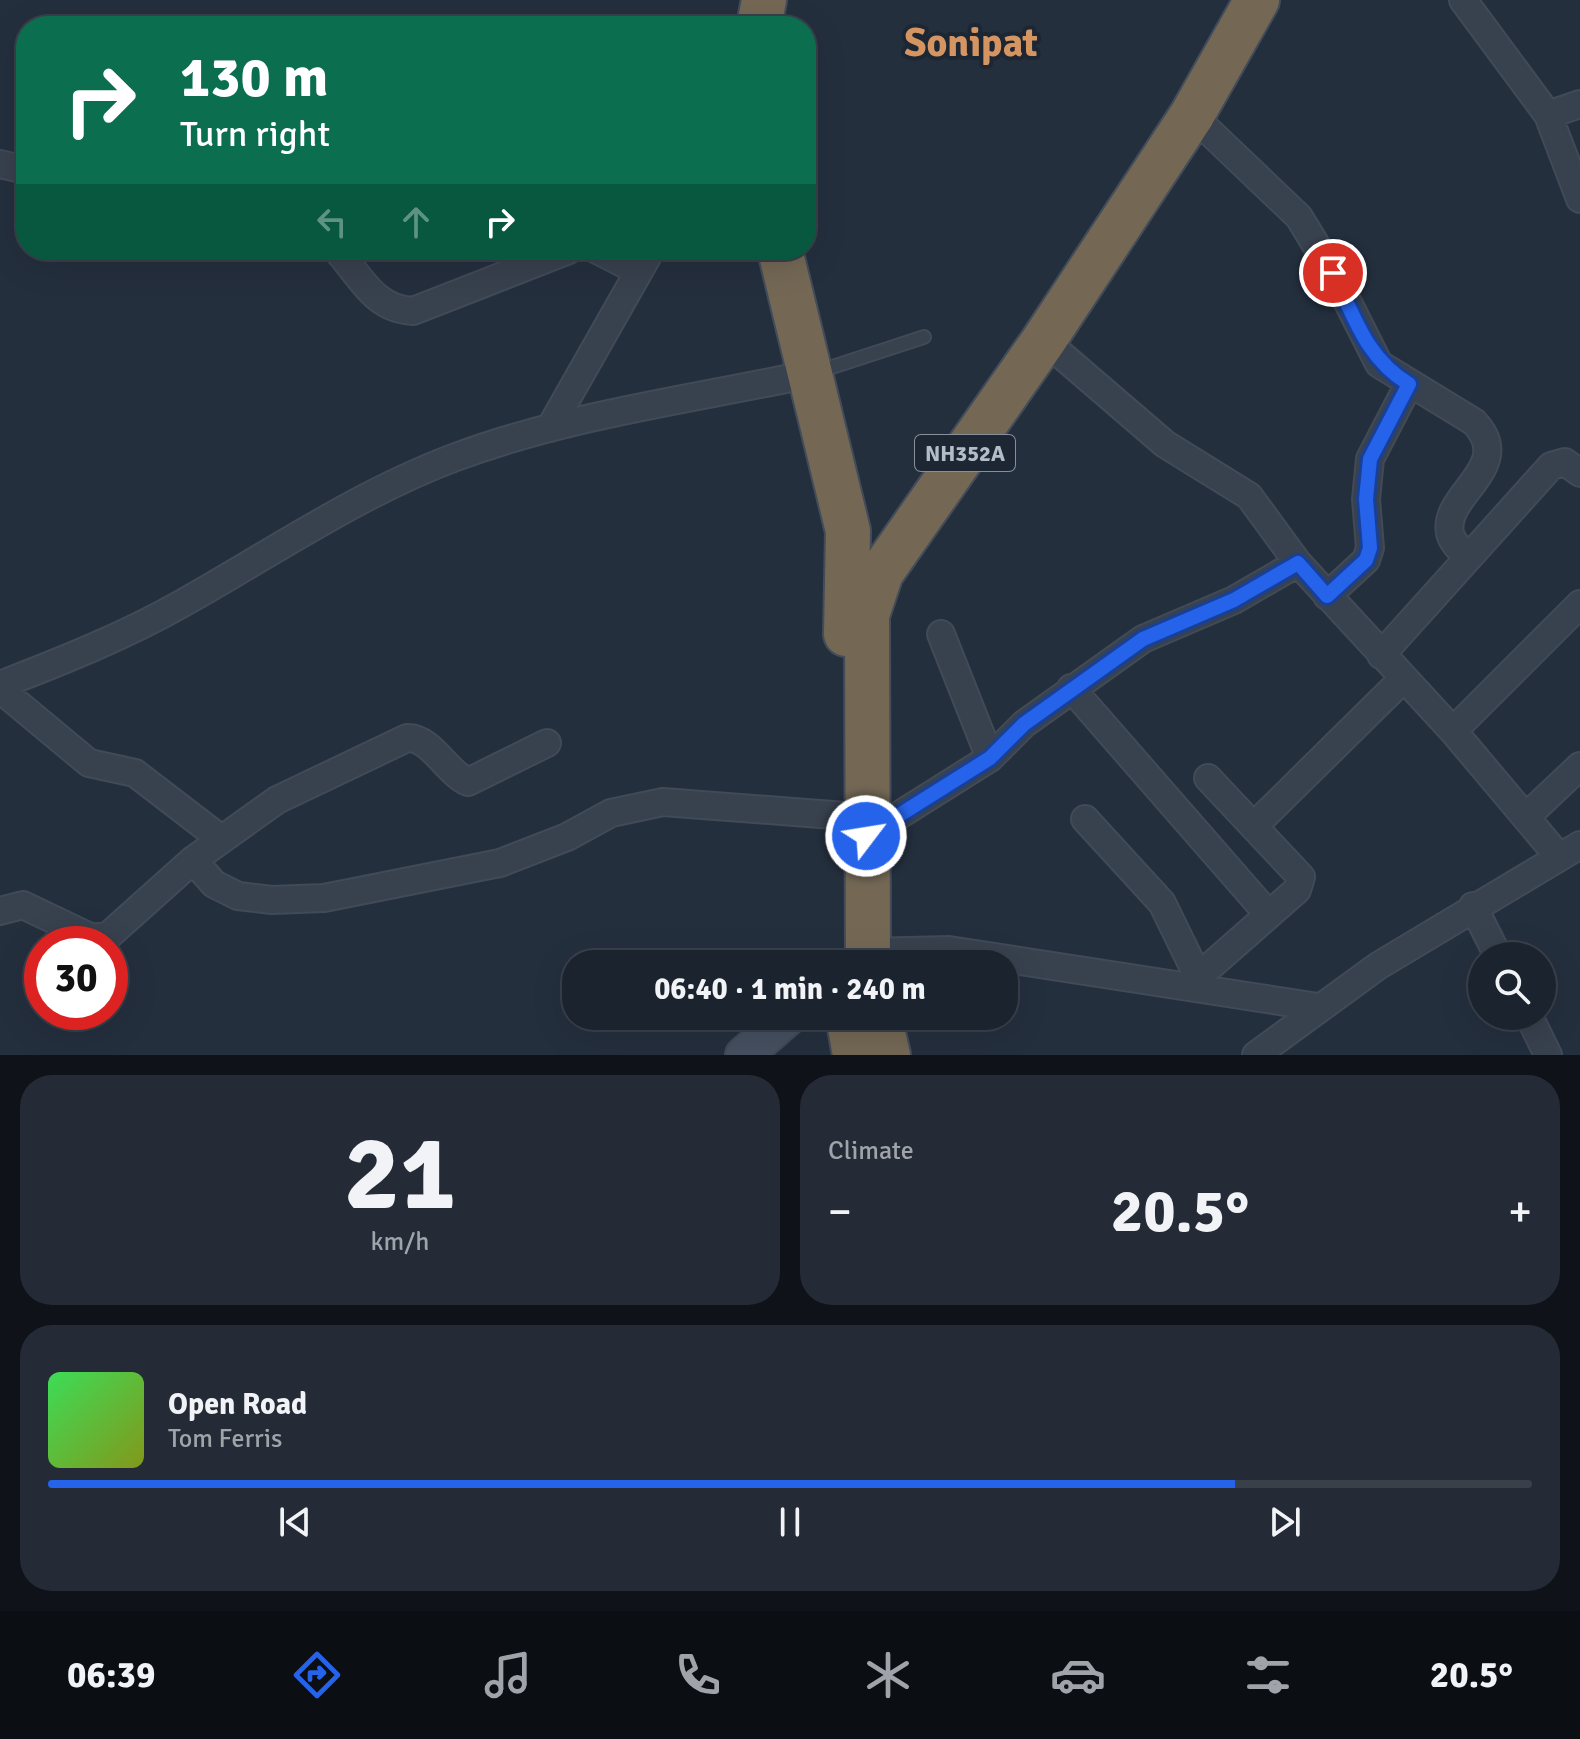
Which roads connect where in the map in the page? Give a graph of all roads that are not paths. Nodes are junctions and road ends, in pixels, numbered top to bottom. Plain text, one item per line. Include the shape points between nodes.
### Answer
1 (1463, 0) edge
2 (1250, 1) edge
3 (1580, 104) edge
4 (1192, 115) junction
5 (1548, 115) junction
6 (1580, 199) edge
7 (345, 260) edge
8 (543, 260) edge
9 (645, 260) edge
10 (782, 260) edge
11 (924, 337) dead end
12 (1044, 340) junction
13 (810, 374) junction
14 (1409, 384) junction
15 (550, 428) junction
16 (1580, 473) edge
17 (1468, 558) junction
18 (1298, 563) junction
19 (1327, 596) junction
20 (1578, 611) edge
21 (941, 634) dead end
22 (1381, 655) junction
23 (1404, 678) junction
24 (0, 687) edge
25 (1071, 688) junction
26 (1453, 731) junction
27 (547, 743) dead end
28 (990, 758) junction
29 (1580, 766) edge
30 (1208, 778) dead end
31 (1527, 816) junction
32 (1085, 819) dead end
33 (1255, 825) junction
34 (856, 826) junction
35 (221, 839) junction
36 (1570, 851) edge
37 (193, 860) junction
38 (1473, 906) junction
39 (0, 911) edge
40 (1268, 914) junction
41 (1491, 942) edge
42 (856, 950) edge
43 (1018, 959) edge
44 (1201, 983) junction
45 (1318, 1007) junction
46 (773, 1030) edge
47 (851, 1030) edge
48 (882, 1030) edge
49 (1536, 1030) edge
50 (744, 1055) edge
51 (855, 1055) edge
52 (888, 1055) edge
53 (1256, 1055) edge
54 (1548, 1055) edge

1 - 5 street
2 - 4 highway, NH352A
3 - 5 street
4 - 12 highway, NH352A
4 - 14 street via 1299,217 1371,352 1389,373
5 - 6 street
7 - 8 street via 382,305 413,311
9 - 15 street
10 - 13 highway
11 - 13 lane
12 - 18 street via 1165,444 1249,496
12 - 34 highway, NH352A via 881,573 867,615
13 - 15 street
13 - 34 highway via 848,531
14 - 17 street via 1474,422 1488,443 1480,473 1450,521 1453,541
14 - 19 street via 1370,459 1366,560
15 - 24 street via 456,457 388,487 179,605
16 - 17 street via 1565,462 1551,466
17 - 22 street
18 - 19 street
18 - 25 street via 1234,600 1143,639
19 - 22 street
20 - 26 street
21 - 28 street
22 - 23 street
23 - 26 street
23 - 33 street
24 - 35 street via 89,763 135,773
25 - 28 street
25 - 40 street
26 - 31 street
27 - 35 street via 468,782 420,741 407,738 277,800
28 - 34 street
29 - 31 street
30 - 33 street
31 - 36 street
32 - 44 street via 1162,903
33 - 40 street via 1301,877 1297,890
34 - 37 street via 663,802 611,813 500,863 324,898 238,896 214,884
34 - 42 highway, NH352A
35 - 37 street
36 - 38 street
37 - 39 street via 100,939 23,905
38 - 41 street
38 - 45 street
40 - 44 street
43 - 44 street
44 - 45 street
45 - 53 street
46 - 50 street
47 - 51 highway
48 - 52 highway
49 - 54 street

